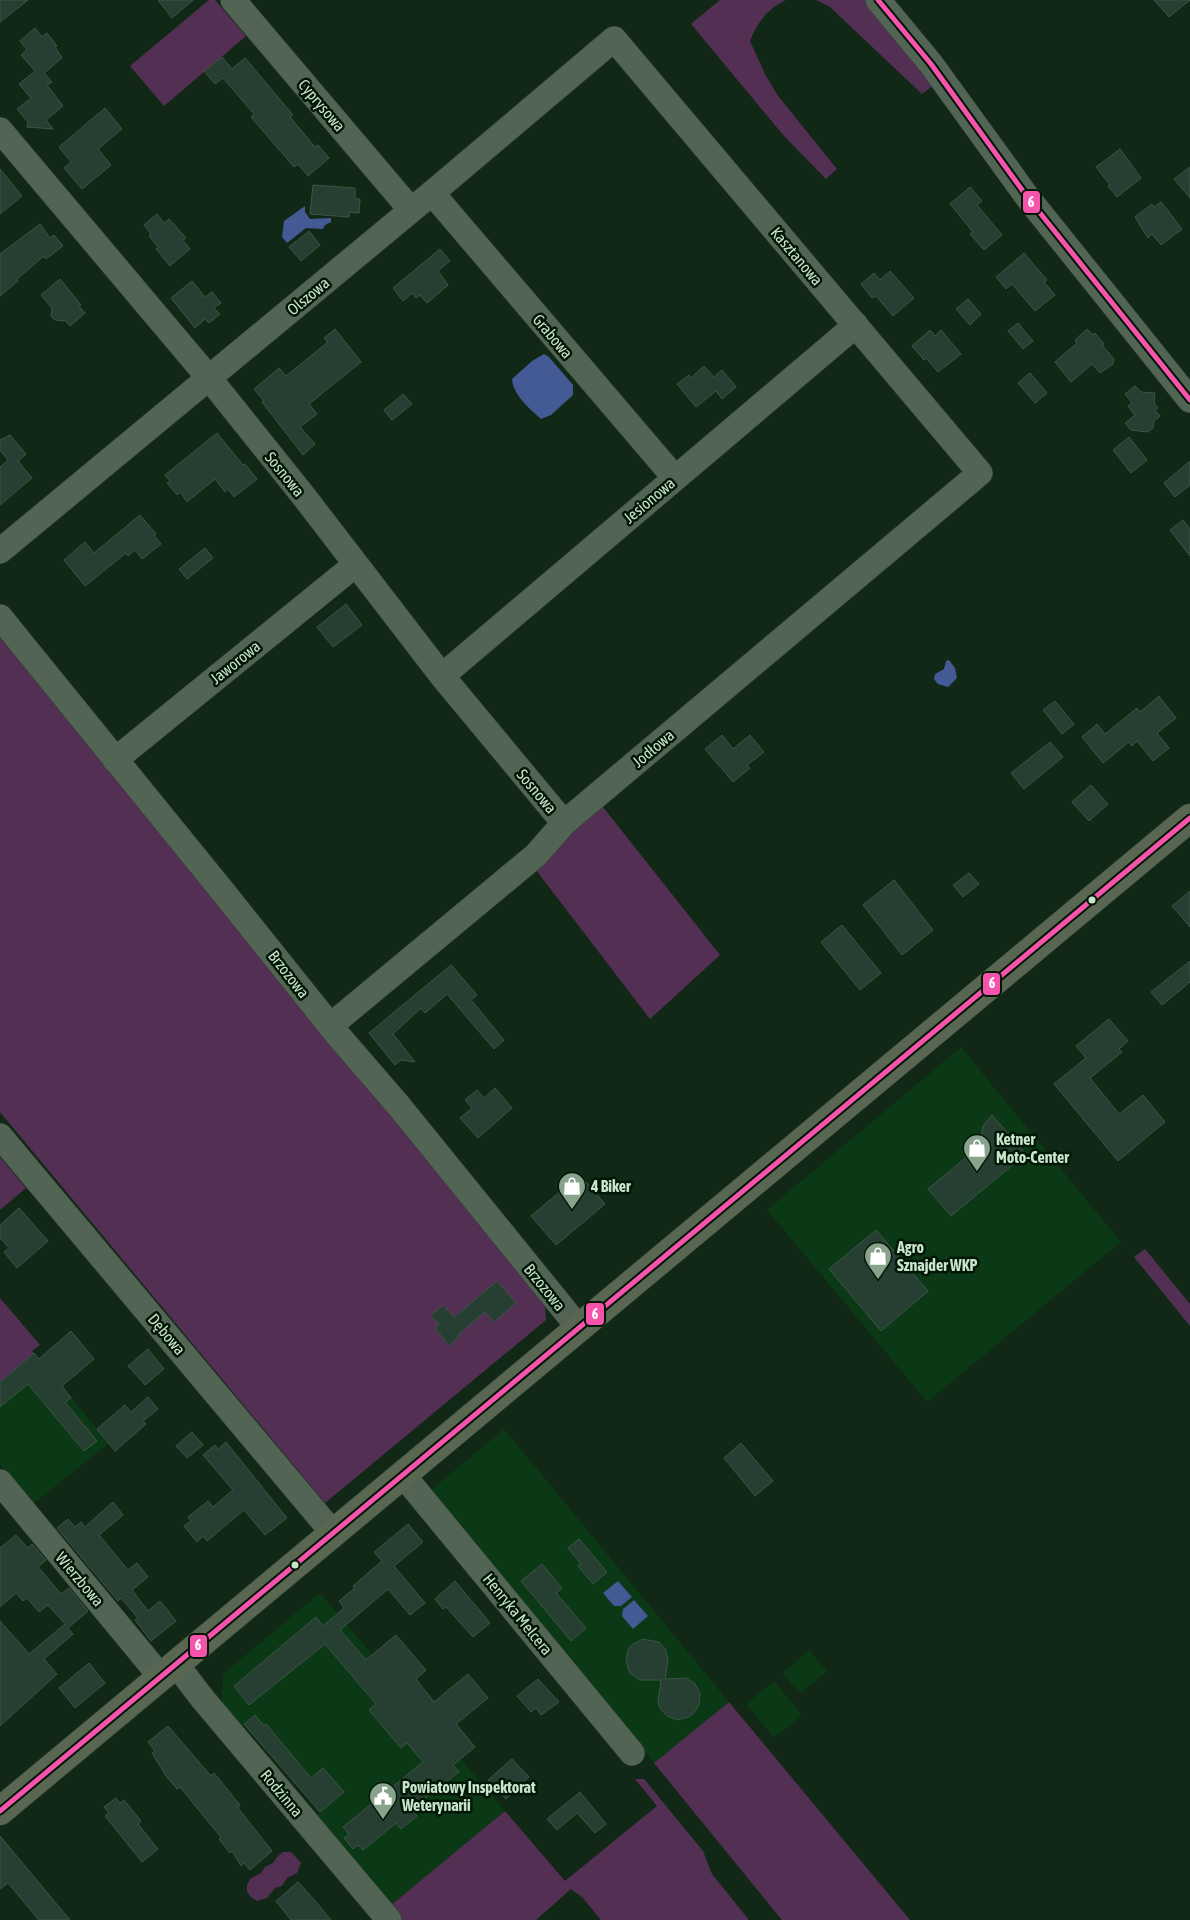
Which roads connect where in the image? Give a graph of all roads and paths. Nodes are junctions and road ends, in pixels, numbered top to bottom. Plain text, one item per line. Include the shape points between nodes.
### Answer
1 (233, 0) edge
2 (878, 0) edge
3 (614, 39) joint
4 (0, 130) edge
5 (432, 193) junction
6 (411, 210) junction
7 (856, 326) junction
8 (209, 378) junction
9 (1190, 400) edge
10 (980, 473) joint
11 (674, 478) junction
12 (0, 551) edge
13 (356, 565) junction
14 (0, 618) edge
15 (442, 676) junction
16 (116, 760) junction
17 (1190, 818) edge
18 (564, 823) junction
19 (330, 1026) junction
20 (0, 1136) edge
21 (578, 1328) junction
22 (403, 1475) junction
23 (0, 1482) edge
24 (333, 1533) junction
25 (169, 1670) junction
26 (632, 1754) dead end
27 (0, 1811) edge
28 (389, 1920) edge

1 - 6 street, Cyprysowa
2 - 9 street via 931,64 1028,198
3 - 5 street, Olszowa
3 - 7 street, Kasztanowa
4 - 8 street, Sosnowa
5 - 6 street, Olszowa
5 - 11 street, Grabowa
6 - 8 street, Olszowa
7 - 10 street, Kasztanowa
7 - 11 street, Jesionowa
8 - 12 street, Olszowa
8 - 13 street, Sosnowa
10 - 18 street, Jodłowa
11 - 15 street, Jesionowa
13 - 15 street, Sosnowa
13 - 16 street, Jaworowa
14 - 16 street, Brzozowa
15 - 18 street, Sosnowa
16 - 19 street, Brzozowa
17 - 21 main road
18 - 19 street, Jodłowa via 536,855
19 - 21 street, Brzozowa via 399,1106
20 - 24 street, Dębowa
21 - 22 main road
22 - 24 main road
22 - 26 street, Henryka Melcera
23 - 25 street, Wierzbowa
24 - 25 main road
25 - 27 main road
25 - 28 street, Rodzinna via 202,1698

